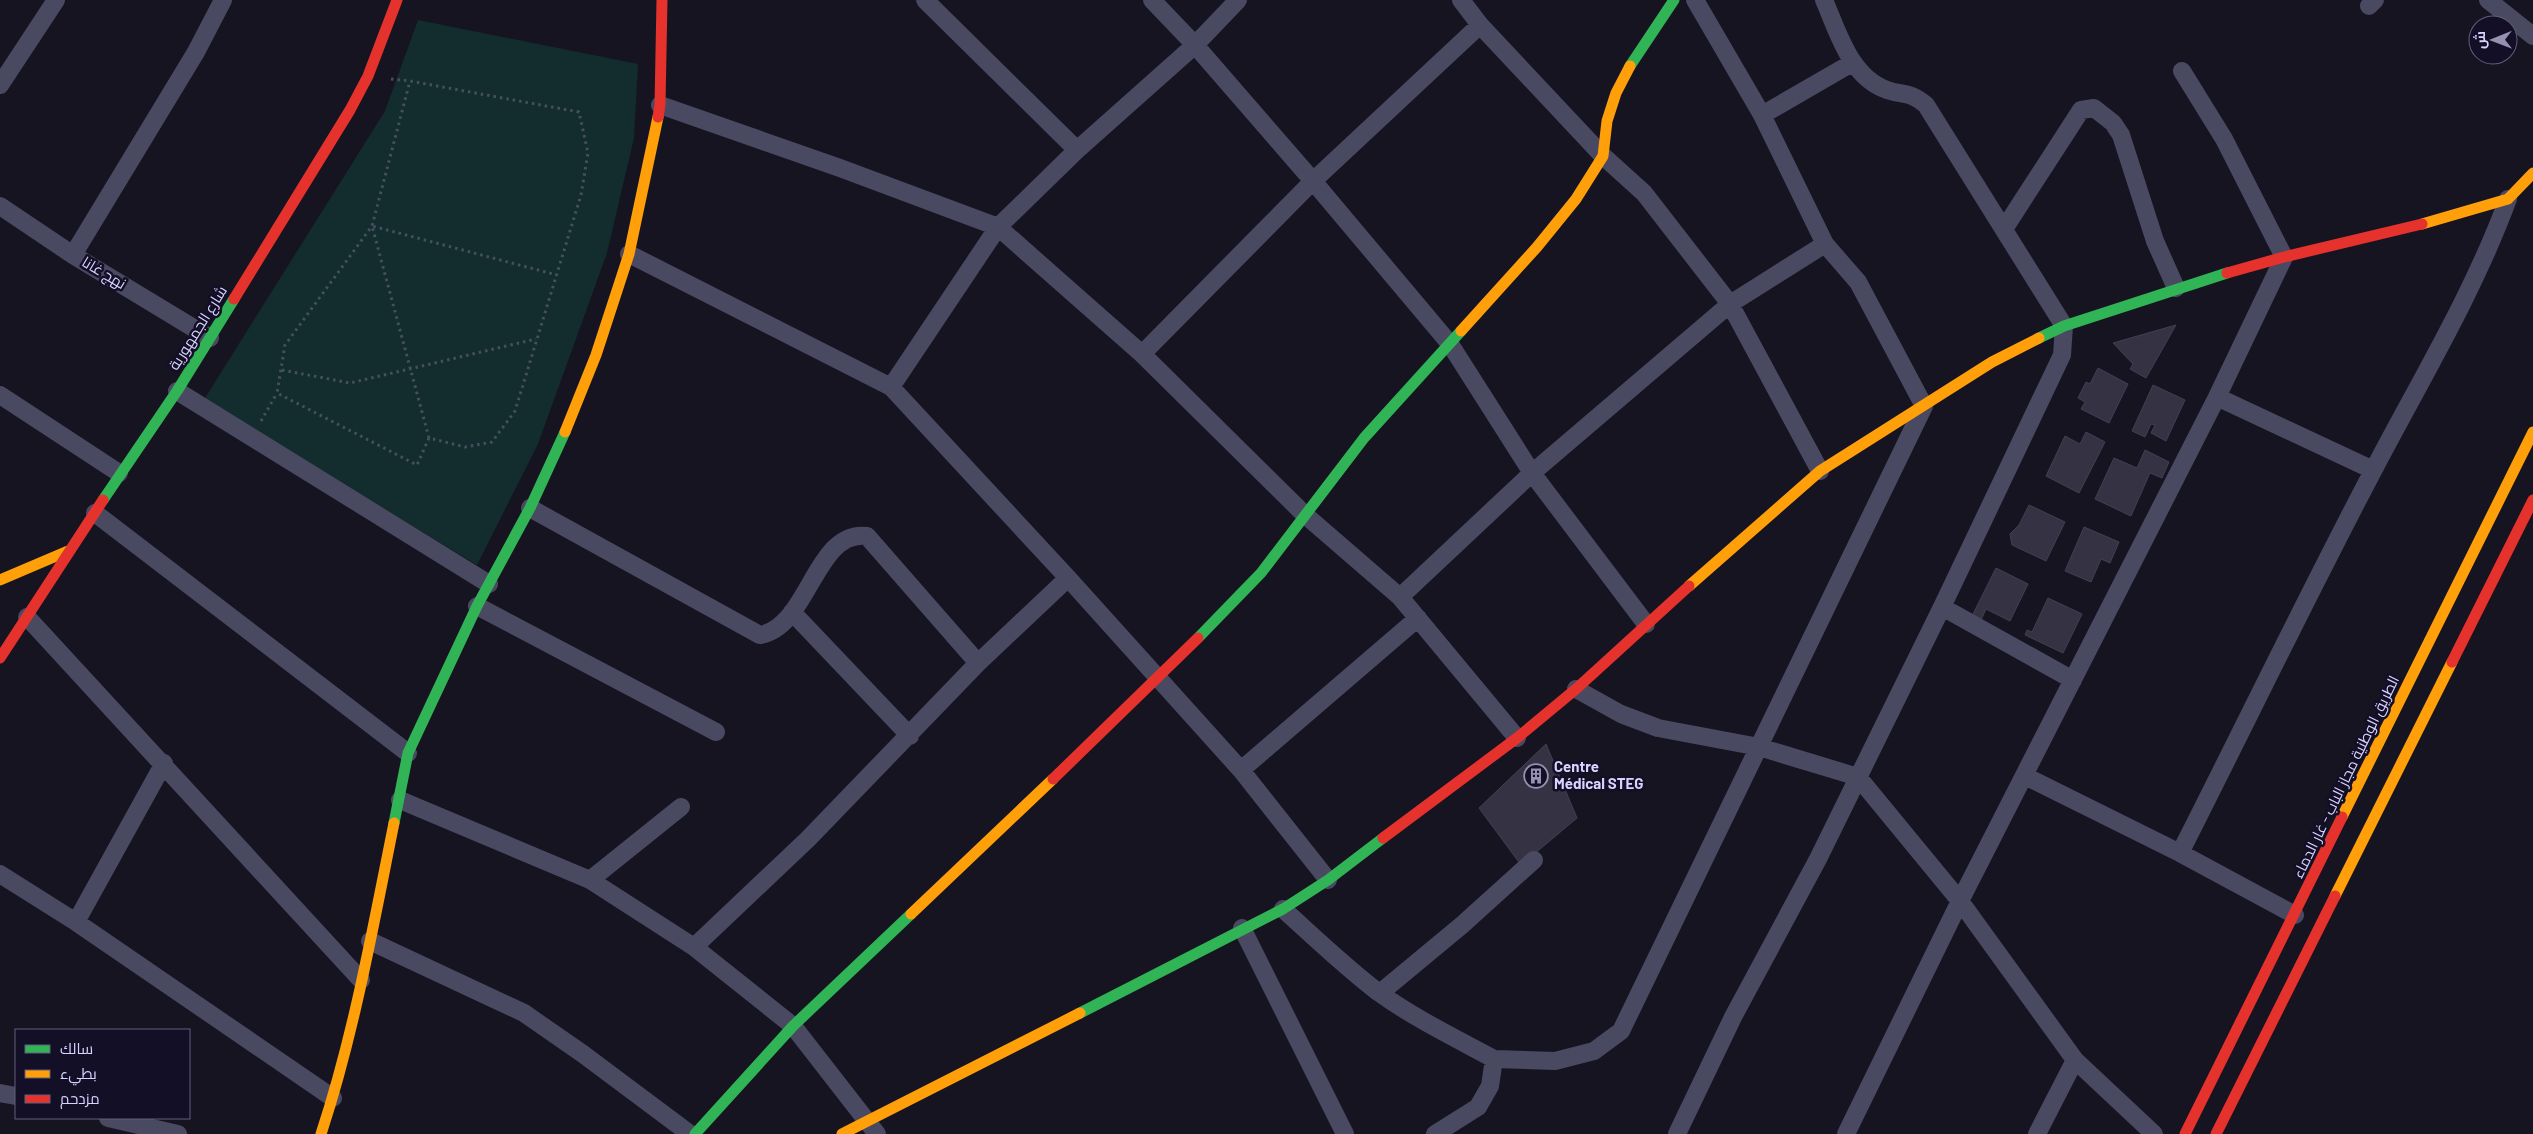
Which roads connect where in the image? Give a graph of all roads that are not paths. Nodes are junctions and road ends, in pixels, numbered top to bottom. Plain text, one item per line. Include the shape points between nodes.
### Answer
1 (56, 0) edge
2 (222, 0) edge
3 (397, 0) edge
4 (662, 0) edge
5 (925, 0) edge
6 (1152, 0) edge
7 (1238, 0) edge
8 (1461, 0) edge
9 (1674, 0) edge
10 (1695, 0) edge
11 (1824, 0) edge
12 (2488, 0) edge
13 (1480, 24) junction
14 (2533, 36) edge
15 (1195, 45) junction
16 (1852, 63) junction
17 (2182, 71) dead end
18 (0, 85) edge
19 (660, 105) junction
20 (1762, 115) junction
21 (1077, 150) junction
22 (1603, 156) junction
23 (2533, 173) edge
24 (1313, 181) junction
25 (2508, 199) junction
26 (0, 206) edge
27 (998, 226) junction
28 (2004, 229) junction
29 (1825, 244) junction
30 (630, 254) junction
31 (74, 255) junction
32 (2284, 258) junction
33 (2176, 288) junction
34 (1730, 304) junction
35 (2064, 326) junction
36 (210, 338) junction
37 (1450, 344) junction
38 (1142, 354) junction
39 (891, 388) junction
40 (177, 391) junction
41 (0, 395) edge
42 (2217, 397) junction
43 (1924, 406) junction
44 (2533, 432) edge
45 (2373, 470) junction
46 (1820, 471) junction
47 (119, 473) junction
48 (1532, 473) junction
49 (2533, 500) edge
50 (530, 508) junction
51 (95, 513) junction
52 (1304, 514) junction
53 (68, 550) junction
54 (1068, 578) junction
55 (0, 580) edge
56 (489, 584) junction
57 (1400, 598) junction
58 (477, 606) junction
59 (1942, 607) junction
60 (792, 612) junction
61 (28, 617) junction
62 (1418, 618) junction
63 (1646, 624) junction
64 (0, 658) edge
65 (978, 663) junction
66 (1158, 679) junction
67 (2073, 680) junction
68 (1576, 689) junction
69 (716, 732) dead end
70 (910, 736) junction
71 (1517, 738) junction
72 (1759, 747) junction
73 (408, 753) junction
74 (164, 763) junction
75 (1241, 770) junction
76 (2026, 776) junction
77 (1858, 778) junction
78 (400, 800) junction
79 (681, 807) dead end
80 (2180, 853) junction
81 (1534, 860) dead end
82 (0, 874) edge
83 (590, 880) junction
84 (1328, 880) junction
85 (1960, 901) junction
86 (1283, 909) junction
87 (2295, 915) junction
88 (76, 922) junction
89 (1242, 928) junction
90 (370, 941) junction
91 (694, 947) junction
92 (361, 980) junction
93 (1380, 993) junction
94 (793, 1026) junction
95 (1494, 1059) junction
96 (2074, 1060) junction
97 (0, 1092) edge
98 (15, 1096) edge
99 (333, 1098) junction
100 (112, 1119) edge
101 (873, 1128) edge
102 (178, 1134) edge
103 (321, 1134) edge
104 (690, 1134) edge
105 (696, 1134) edge
106 (842, 1134) edge
107 (1344, 1134) edge
108 (1435, 1134) edge
109 (1677, 1134) edge
110 (1846, 1134) edge
111 (2037, 1134) edge
112 (2154, 1134) edge
113 (2185, 1134) edge
114 (2216, 1134) edge

1 - 18 street
2 - 31 street via 208,32
3 - 36 main road, شارع الجمهورية via 368,76 350,110
4 - 19 main road
5 - 21 street
6 - 15 street
7 - 15 street
8 - 13 street
9 - 22 main road via 1616,93 1607,121
10 - 20 street
11 - 16 street
12 - 14 street
13 - 22 street
13 - 24 street
15 - 21 street
15 - 24 street
16 - 20 street
16 - 28 street via 1887,90 1908,92 1926,105
17 - 32 street via 2224,139
19 - 27 street
19 - 30 main road
20 - 29 street
21 - 27 street
22 - 34 street via 1644,194
22 - 37 main road via 1576,199 1537,247
23 - 25 main road
24 - 37 street
24 - 38 street
25 - 32 main road via 2448,218
25 - 45 street via 2470,293
26 - 31 street, نهج غانا
27 - 38 street
27 - 39 street
28 - 33 street via 2080,110 2094,108 2113,122 2121,134 2155,241
28 - 35 street
29 - 34 street
29 - 43 street via 1858,282
30 - 39 street
30 - 50 main road via 581,394
31 - 36 street, نهج غانا
32 - 33 main road
32 - 42 street
33 - 35 main road
34 - 46 street
34 - 48 street
35 - 43 main road via 1992,362
35 - 59 street via 2062,355
36 - 40 main road, شارع الجمهورية
37 - 48 street
37 - 52 main road via 1364,438
38 - 52 street
39 - 54 street
40 - 47 main road, شارع الجمهورية
40 - 56 street
41 - 47 street
42 - 45 street
42 - 67 street
43 - 46 main road
43 - 72 street
44 - 87 main road, الطريق الوطنية مجاز الباب - غار الدماء
45 - 80 street
46 - 63 main road
47 - 51 main road, شارع الجمهورية
48 - 57 street
48 - 63 street
49 - 114 main road
50 - 56 main road
50 - 60 street via 753,633 760,635 774,631
51 - 53 main road, شارع الجمهورية
51 - 73 street
52 - 57 street
52 - 66 main road via 1262,573
53 - 55 main road
53 - 61 main road, شارع الجمهورية
54 - 65 street
54 - 66 street
56 - 58 main road
57 - 62 street
58 - 69 street
58 - 73 main road
59 - 67 street
59 - 77 street
60 - 65 street via 825,560 845,538 858,534 867,536
60 - 70 street
61 - 64 main road, شارع الجمهورية
61 - 74 street
62 - 71 street
62 - 75 street
63 - 68 main road
65 - 70 street
66 - 75 street
66 - 94 main road
67 - 76 street
68 - 71 main road
68 - 72 street via 1621,714 1658,728
70 - 91 street
71 - 84 main road
72 - 77 street
72 - 95 street via 1621,1031 1594,1051 1555,1060
73 - 78 main road
74 - 88 street
74 - 92 street
75 - 84 street
76 - 80 street
76 - 85 street
77 - 85 street
77 - 109 street via 1733,1018
78 - 83 street
78 - 90 main road
79 - 83 street
80 - 87 street
81 - 93 street
82 - 88 street
83 - 91 street
84 - 86 main road
85 - 96 street
85 - 110 street
86 - 89 main road
86 - 93 street
87 - 113 main road, الطريق الوطنية مجاز الباب - غار الدماء
88 - 99 street
89 - 101 main road
89 - 107 street
90 - 92 main road
90 - 104 street via 524,1013
91 - 94 street
92 - 99 main road
93 - 95 street
94 - 101 street
94 - 105 main road
95 - 108 street via 1490,1086 1478,1107
96 - 111 street
96 - 112 street
97 - 98 street
99 - 103 main road
100 - 102 street
101 - 106 main road

